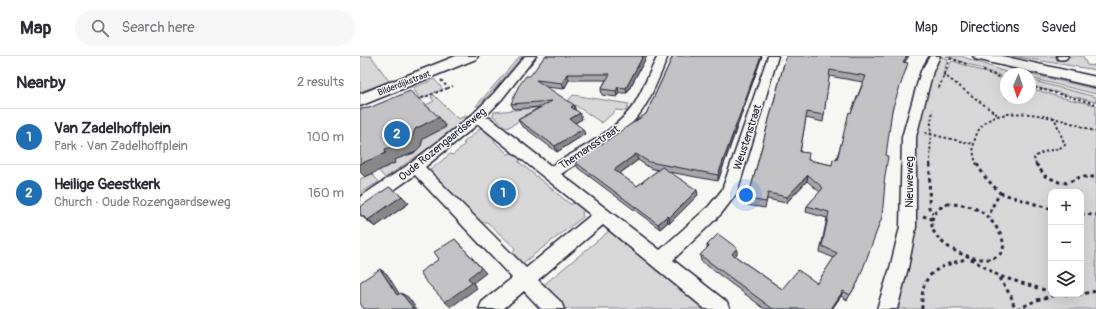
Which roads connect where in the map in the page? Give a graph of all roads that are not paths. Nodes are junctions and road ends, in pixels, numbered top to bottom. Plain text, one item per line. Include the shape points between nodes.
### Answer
1 (470, 56) edge
2 (531, 56) edge
3 (663, 56) edge
4 (773, 56) edge
5 (935, 56) edge
6 (982, 56) edge
7 (1096, 82) edge
8 (360, 100) edge
9 (476, 119) junction
10 (416, 167) junction
11 (550, 174) junction
12 (360, 205) edge
13 (603, 215) junction
14 (660, 261) junction
15 (525, 279) junction
16 (489, 309) edge
17 (554, 309) edge
18 (720, 309) edge
19 (888, 309) edge

1 - 8 street, Bilderdijkstraat
2 - 9 street, Oude Rozengaardseweg
3 - 11 street, Themansstraat via 639,106 628,119
4 - 14 street, Weustenstraat via 729,193 715,210
5 - 19 street, Nieuweweg via 927,71 909,137 908,227
6 - 7 street
9 - 10 street, Oude Rozengaardseweg
9 - 11 street via 485,121
10 - 12 street, Oude Rozengaardseweg
10 - 15 street
11 - 13 street
13 - 14 street
13 - 15 street
14 - 18 street
15 - 16 street
15 - 17 street

